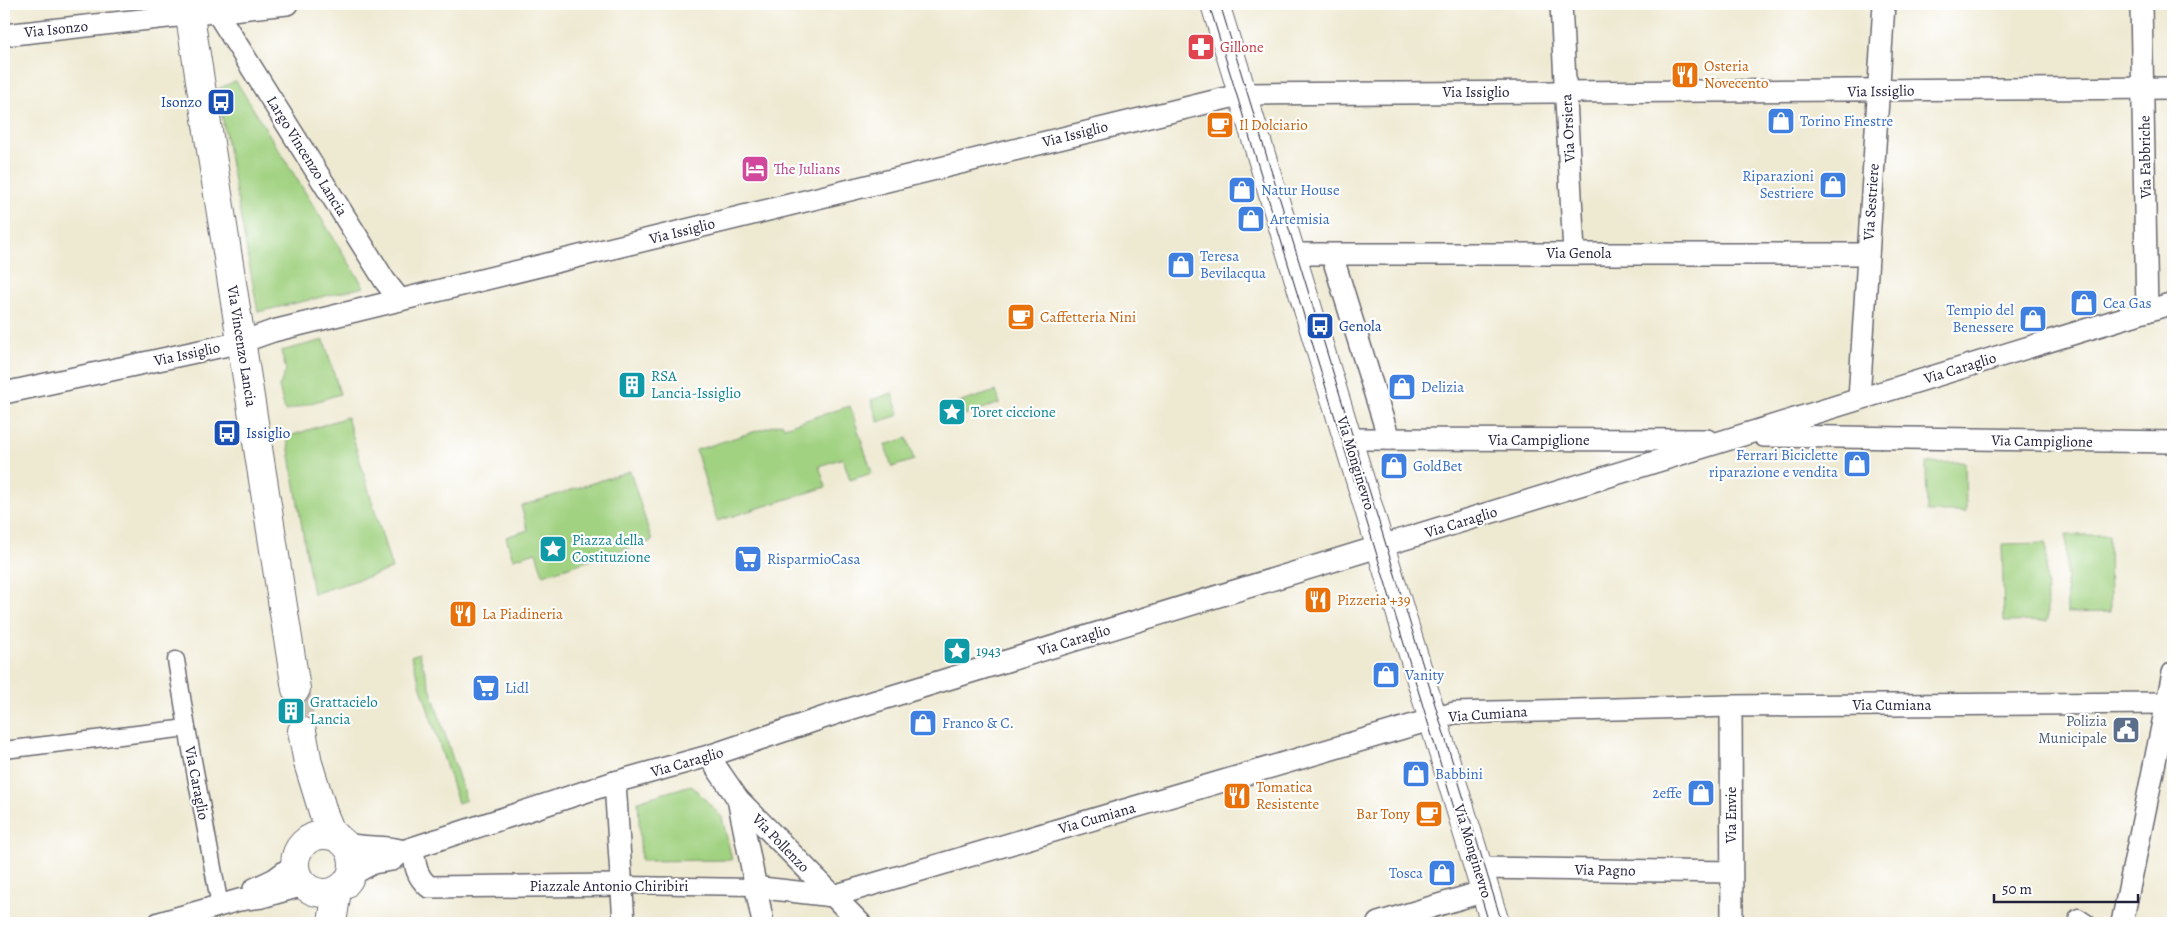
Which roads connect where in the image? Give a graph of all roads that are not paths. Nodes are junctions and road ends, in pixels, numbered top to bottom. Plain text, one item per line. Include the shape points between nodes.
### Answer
1 (287, 4) edge
2 (1216, 4) edge
3 (1561, 4) edge
4 (1884, 4) edge
5 (2141, 4) edge
6 (198, 10) edge
7 (4, 35) edge
8 (2143, 88) junction
9 (2173, 88) edge
10 (1878, 91) junction
11 (1566, 92) junction
12 (1243, 94) junction
13 (1574, 253) junction
14 (1291, 254) junction
15 (1868, 254) junction
16 (1332, 255) junction
17 (400, 300) junction
18 (2173, 303) edge
19 (2147, 311) junction
20 (242, 342) junction
21 (4, 392) edge
22 (1859, 400) junction
23 (1738, 438) junction
24 (1348, 439) junction
25 (1389, 439) junction
26 (1910, 440) joint
27 (2173, 442) edge
28 (1381, 546) junction
29 (176, 660) dead end
30 (2173, 673) edge
31 (296, 689) tunnel mouth
32 (2168, 703) junction
33 (1731, 706) junction
34 (1432, 719) junction
35 (186, 728) junction
36 (302, 730) tunnel mouth
37 (4, 750) edge
38 (712, 755) junction
39 (308, 763) junction
40 (615, 782) junction
41 (738, 799) junction
42 (341, 841) junction
43 (408, 849) junction
44 (1732, 872) junction
45 (318, 874) junction
46 (1481, 879) junction
47 (623, 885) junction
48 (754, 887) junction
49 (833, 896) junction
50 (230, 903) junction
51 (159, 923) edge
52 (323, 923) edge
53 (332, 923) edge
54 (624, 923) edge
55 (763, 923) edge
56 (860, 923) edge
57 (1378, 923) edge
58 (1495, 923) edge
59 (1732, 923) edge
60 (2122, 923) edge

1 - 6 street, Via Isonzo
2 - 12 street, Via Monginevro
3 - 11 street, Via Orsiera
4 - 10 street, Via Sestriere
5 - 8 street, Via Fabbriche
6 - 7 street, Via Isonzo
6 - 17 street, Largo Vincenzo Lancia
6 - 20 street, Via Vincenzo Lancia
8 - 9 street, Via Issiglio
8 - 10 street, Via Issiglio
8 - 19 street, Via Fabbriche
10 - 11 street, Via Issiglio
10 - 15 street, Via Sestriere
11 - 12 street, Via Issiglio
11 - 13 street, Via Orsiera
12 - 14 street, Via Monginevro
12 - 17 street, Via Issiglio
13 - 15 street, Via Genola
13 - 16 street, Via Genola
14 - 16 street, Via Genola
14 - 24 street, Via Monginevro
15 - 22 street, Via Sestriere
16 - 25 street
17 - 20 street, Via Issiglio via 273,330
18 - 19 street, Via Caraglio
19 - 22 street, Via Caraglio
20 - 21 street, Via Issiglio
20 - 31 street, Via Vincenzo Lancia
22 - 23 street, Via Caraglio
23 - 25 street, Via Campiglione
23 - 26 street, Via Caraglio
23 - 28 street, Via Caraglio
24 - 25 street, Via Campiglione
24 - 28 street, Via Monginevro
26 - 27 street, Via Campiglione
28 - 34 street, Via Monginevro
28 - 38 street, Via Caraglio via 843,711
29 - 35 street, Via Caraglio
30 - 32 street
32 - 33 street, Via Cumiana
32 - 60 street
33 - 34 street, Via Cumiana via 1454,713
33 - 44 street, Via Envie
34 - 46 street, Via Monginevro
34 - 49 street, Via Cumiana
35 - 37 street
35 - 50 street, Via Caraglio
36 - 39 street
38 - 40 street, Via Caraglio
38 - 41 street, Via Pollenzo
39 - 42 street via 328,825
39 - 45 street via 305,795 308,832
40 - 43 street, Via Caraglio
40 - 47 street
41 - 48 street
41 - 49 street, Via Pollenzo
42 - 43 street, Via Caraglio via 371,849
42 - 45 street via 352,859
42 - 45 street via 322,834
43 - 45 street, Via Caraglio via 392,860
43 - 47 street, Piazzale Antonio Chiribiri via 420,880 429,887
44 - 46 street, Via Pagno
44 - 59 street, Via Envie
45 - 50 street, Via Caraglio
45 - 52 street
45 - 53 street
46 - 57 street, Via Pagno
46 - 58 street, Via Monginevro
47 - 48 street, Piazzale Antonio Chiribiri
47 - 54 street
48 - 49 street, Piazzale Antonio Chiribiri
48 - 55 street
49 - 56 street, Via Pollenzo
50 - 51 street, Via Caraglio

